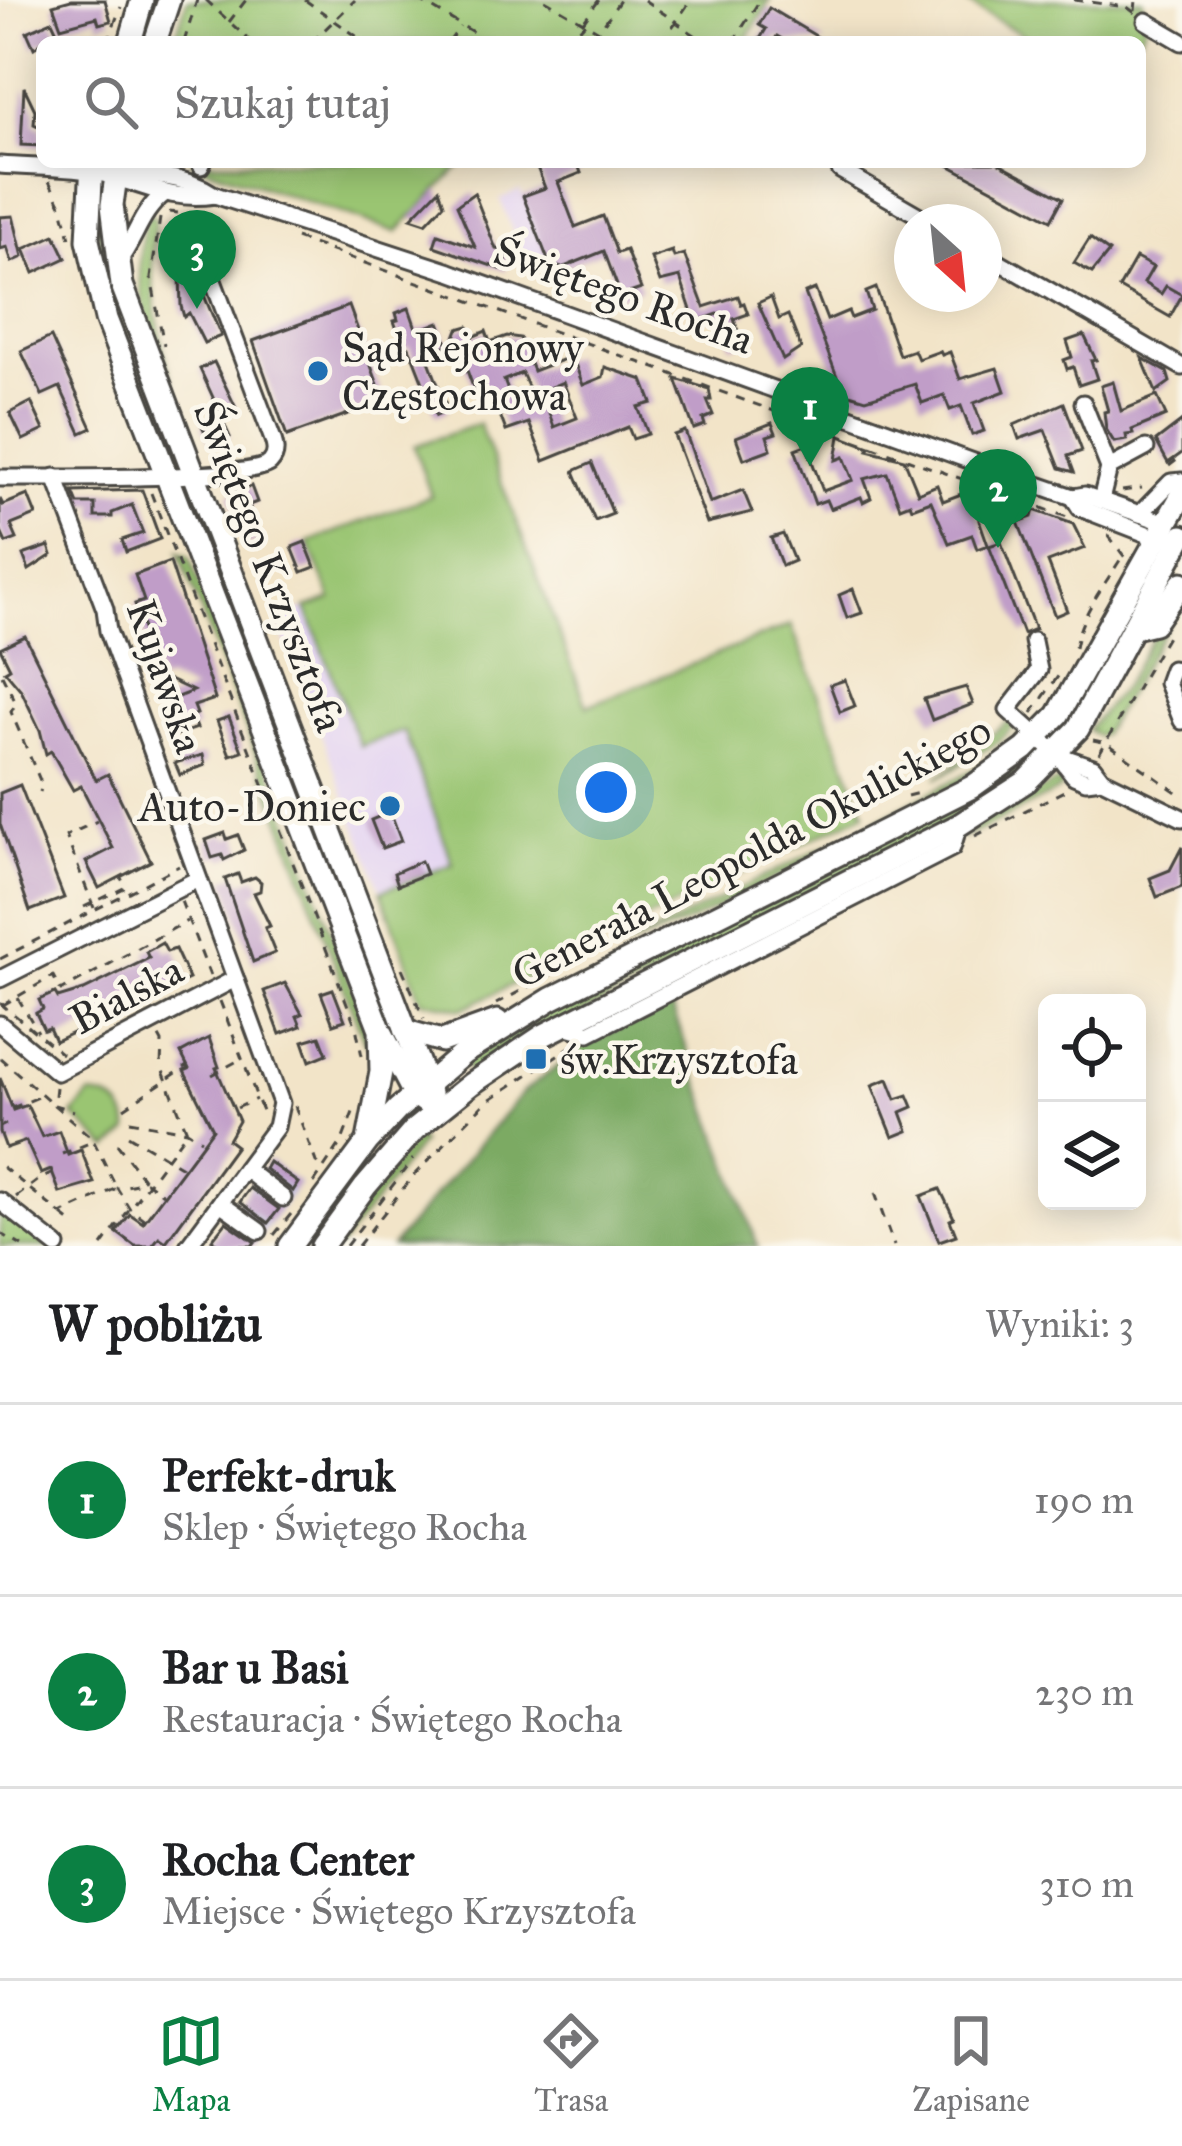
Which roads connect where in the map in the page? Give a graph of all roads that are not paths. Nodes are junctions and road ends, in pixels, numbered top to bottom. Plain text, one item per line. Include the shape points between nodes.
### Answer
1 (142, 0) edge
2 (169, 0) edge
3 (1140, 17) road end
4 (132, 36) edge
5 (157, 36) edge
6 (1182, 42) edge
7 (0, 165) edge
8 (36, 166) edge
9 (91, 168) edge
10 (116, 170) edge
11 (840, 170) dead end
12 (215, 195) junction
13 (160, 204) junction
14 (899, 204) edge
15 (195, 224) road end
16 (117, 263) junction
17 (1002, 263) edge
18 (1182, 367) edge
19 (1083, 403) dead end
20 (1146, 448) dead end
21 (1109, 468) junction
22 (194, 475) junction
23 (0, 478) edge
24 (55, 478) junction
25 (157, 478) junction
26 (1182, 481) edge
27 (1182, 495) edge
28 (1073, 497) junction
29 (1109, 498) junction
30 (1139, 514) junction
31 (1174, 536) edge
32 (1182, 583) edge
33 (1132, 628) junction
34 (1033, 640) dead end
35 (1172, 669) road end
36 (1182, 721) edge
37 (1031, 730) junction
38 (1057, 754) junction
39 (1102, 779) junction
40 (1182, 818) edge
41 (959, 825) junction
42 (197, 879) junction
43 (0, 979) edge
44 (233, 980) junction
45 (536, 1007) junction
46 (0, 1024) edge
47 (415, 1026) junction
48 (564, 1026) junction
49 (380, 1029) junction
50 (420, 1089) junction
51 (436, 1111) junction
52 (368, 1141) junction
53 (245, 1169) junction
54 (0, 1201) edge
55 (291, 1201) road end
56 (220, 1202) junction
57 (262, 1239) edge
58 (197, 1243) edge
59 (57, 1246) edge
60 (290, 1246) edge
61 (322, 1246) edge

1 - 4 main road
2 - 5 main road
3 - 6 street
7 - 8 street, Świętego Rocha
9 - 25 main road, Świętego Krzysztofa via 93,271
10 - 12 street, Świętego Rocha
10 - 13 street, Świętego Rocha
10 - 16 main road, Świętego Krzysztofa
11 - 14 street
12 - 13 street, Świętego Rocha
12 - 28 street, Świętego Rocha
13 - 16 street via 147,208
15 - 22 street via 275,448 263,467
16 - 22 main road, Świętego Krzysztofa
17 - 18 street
19 - 21 street
20 - 21 street
21 - 29 street
22 - 25 street
22 - 47 main road, Świętego Krzysztofa
23 - 24 street
24 - 25 street
24 - 42 street, Kujawska
25 - 49 main road, Świętego Krzysztofa
26 - 30 street
27 - 31 main road
28 - 29 street, Świętego Rocha
28 - 31 street, Świętego Rocha via 1080,508
29 - 30 street, Świętego Rocha
30 - 31 street, Świętego Rocha
31 - 33 main road, Generała Leopolda Okulickiego
31 - 37 main road, Generała Leopolda Okulickiego via 1069,696
32 - 33 main road via 1154,623
33 - 38 main road, Generała Leopolda Okulickiego
34 - 37 street via 1039,670 1007,710
35 - 36 street via 1168,682
37 - 38 street
37 - 45 main road, Generała Leopolda Okulickiego via 992,774 940,804
38 - 39 street via 1093,767
38 - 39 street via 1074,776
38 - 41 main road, Generała Leopolda Okulickiego
39 - 40 street
41 - 48 main road, Generała Leopolda Okulickiego
41 - 48 street via 952,848 589,1033
42 - 43 street, Bialska
42 - 44 street, Kujawska
44 - 46 street, Bialska via 63,1069
44 - 53 street, Kujawska via 280,1103 276,1127
45 - 47 main road via 442,1041
45 - 50 main road, Generała Leopolda Okulickiego
47 - 50 main road, Świętego Krzysztofa
48 - 51 main road, Generała Leopolda Okulickiego
49 - 50 main road
49 - 52 main road
50 - 51 main road, Świętego Krzysztofa
50 - 52 main road, Generała Leopolda Okulickiego
51 - 61 main road, Generała Leopolda Okulickiego
52 - 60 main road, Generała Leopolda Okulickiego
53 - 55 street
53 - 56 street
54 - 59 street
56 - 57 street
56 - 58 street

